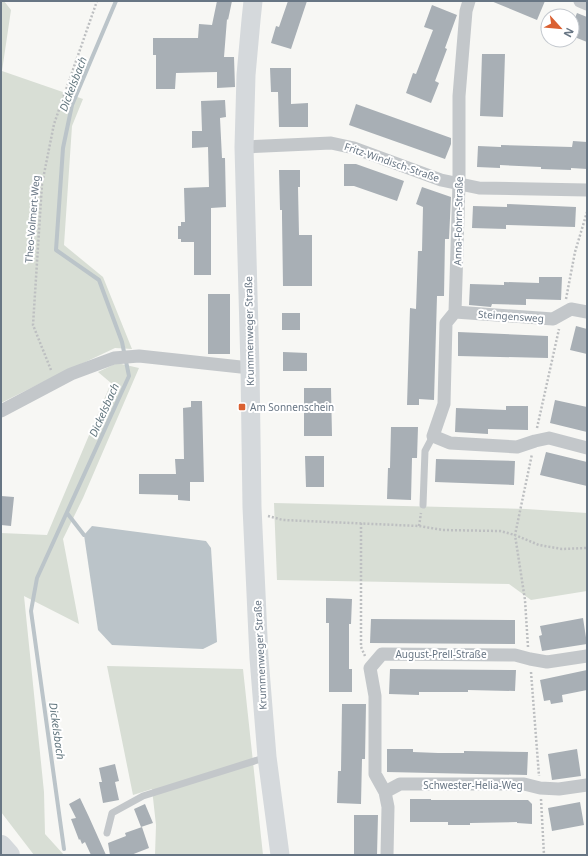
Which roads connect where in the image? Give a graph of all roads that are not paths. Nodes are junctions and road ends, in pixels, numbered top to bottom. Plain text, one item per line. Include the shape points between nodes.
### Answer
1 (253, 1) edge
2 (469, 1) edge
3 (580, 1) edge
4 (587, 4) edge
5 (244, 147) junction
6 (458, 183) junction
7 (587, 190) edge
8 (456, 312) junction
9 (587, 312) edge
10 (250, 368) junction
11 (1, 411) edge
12 (433, 436) junction
13 (587, 448) edge
14 (423, 505) dead end
15 (587, 656) edge
16 (267, 757) junction
17 (587, 785) edge
18 (385, 792) junction
19 (107, 833) dead end
20 (1, 846) edge
21 (9, 855) edge
22 (280, 855) edge
23 (387, 855) edge

1 - 5 main road, Krummenweger Straße via 246,75
2 - 6 street, Anna-Fohrn-Straße via 459,96
3 - 4 street
5 - 6 street, Fritz-Windisch-Straße via 331,142 441,180
5 - 10 main road, Krummenweger Straße
6 - 7 street, Fritz-Windisch-Straße via 479,188
6 - 8 street, Anna-Fohrn-Straße
8 - 9 street, Steingensweg via 553,318 571,309
8 - 12 street via 446,323 444,404
10 - 11 street via 139,356 114,358 70,374
10 - 16 main road, Krummenweger Straße via 253,514
12 - 13 street via 450,443 517,447 549,438
12 - 14 lane via 425,451
15 - 18 street, August-Prell-Straße via 547,662 515,655 382,654 370,668 375,696 375,774
16 - 19 lane via 142,796 112,813
16 - 22 main road, Krummenweger Straße
17 - 18 street, Schwester-Helia-Weg via 559,789 524,784 400,784
18 - 23 street via 388,807
20 - 21 highway

